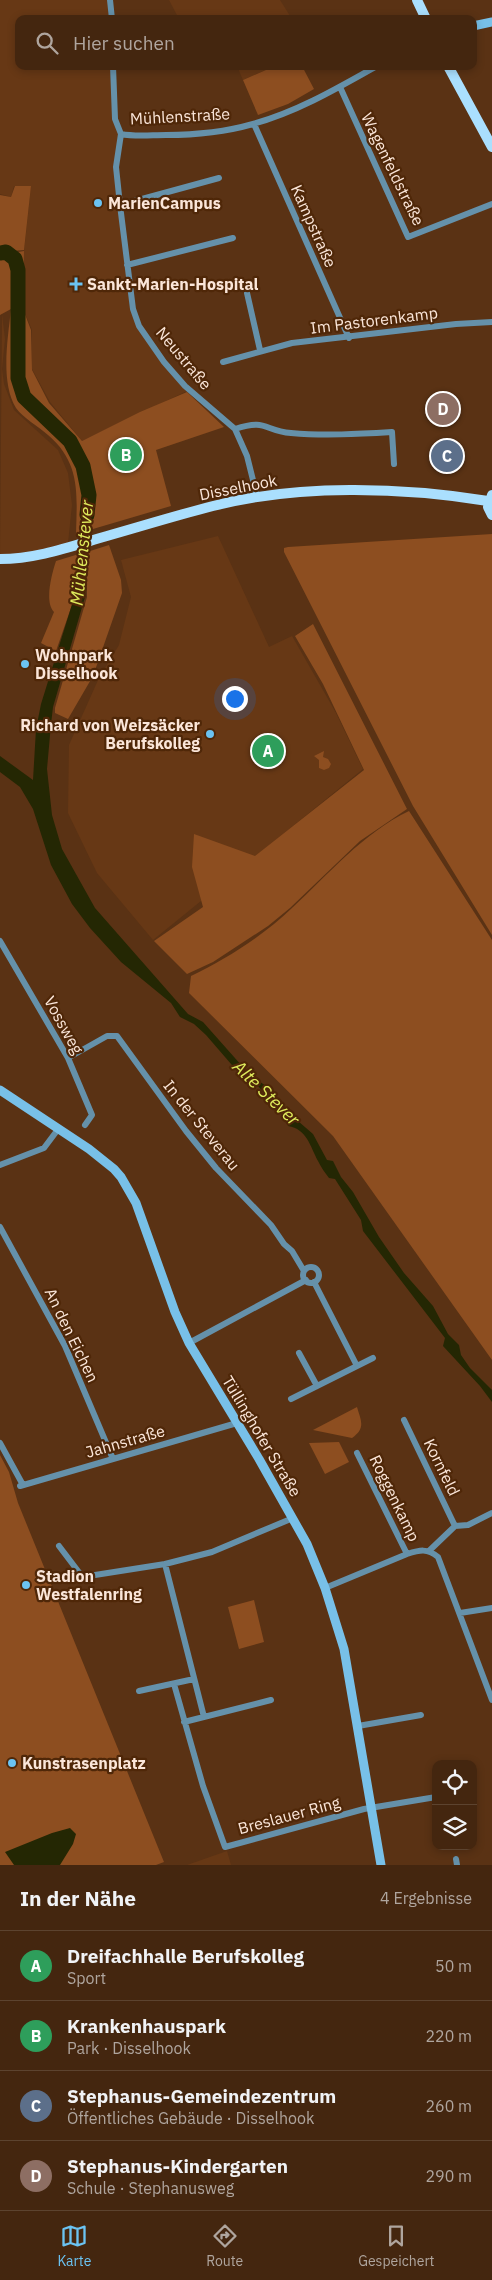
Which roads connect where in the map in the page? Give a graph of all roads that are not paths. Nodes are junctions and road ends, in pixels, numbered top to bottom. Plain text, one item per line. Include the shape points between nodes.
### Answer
1 (110, 0) edge
2 (417, 0) edge
3 (112, 15) edge
4 (424, 15) edge
5 (492, 22) edge
6 (477, 25) edge
7 (113, 70) edge
8 (371, 70) edge
9 (450, 70) edge
10 (340, 87) junction
11 (254, 124) junction
12 (120, 134) junction
13 (492, 147) edge
14 (219, 178) dead end
15 (492, 204) edge
16 (120, 205) junction
17 (233, 238) dead end
18 (127, 265) junction
19 (247, 292) dead end
20 (492, 322) edge
21 (349, 338) junction
22 (260, 350) junction
23 (223, 362) dead end
24 (234, 429) junction
25 (394, 464) dead end
26 (257, 496) junction
27 (490, 498) edge
28 (492, 515) edge
29 (0, 559) edge
30 (0, 941) edge
31 (68, 1058) junction
32 (0, 1090) edge
33 (85, 1125) dead end
34 (59, 1128) junction
35 (0, 1165) edge
36 (0, 1227) edge
37 (304, 1271) junction
38 (306, 1280) junction
39 (314, 1282) junction
40 (189, 1343) junction
41 (299, 1353) dead end
42 (373, 1358) dead end
43 (357, 1366) junction
44 (317, 1386) junction
45 (291, 1399) dead end
46 (404, 1420) dead end
47 (237, 1423) junction
48 (0, 1444) edge
49 (357, 1453) dead end
50 (113, 1459) junction
51 (492, 1513) edge
52 (293, 1518) junction
53 (456, 1526) junction
54 (59, 1546) dead end
55 (430, 1550) junction
56 (408, 1554) junction
57 (164, 1564) junction
58 (325, 1588) junction
59 (492, 1608) edge
60 (460, 1613) junction
61 (194, 1679) junction
62 (174, 1684) junction
63 (139, 1691) dead end
64 (271, 1700) dead end
65 (492, 1700) edge
66 (421, 1715) dead end
67 (204, 1717) junction
68 (184, 1722) junction
69 (358, 1726) junction
70 (432, 1798) edge
71 (372, 1808) junction
72 (381, 1865) edge

1 - 3 street
2 - 4 main road
5 - 6 main road
7 - 12 street, Neustraße via 115,119
8 - 10 street, Mühlenstraße
9 - 13 main road
10 - 11 street, Mühlenstraße
10 - 15 street, Wagenfeldstraße via 408,237
11 - 12 street, Mühlenstraße via 189,134
11 - 21 street, Kampstraße
12 - 16 street, Neustraße via 116,167
14 - 16 street
16 - 18 street, Neustraße
17 - 18 street
18 - 24 street, Neustraße via 133,309 139,326 185,386
19 - 22 street
20 - 21 street, Im Pastorenkamp
21 - 22 street, Im Pastorenkamp via 292,343
22 - 23 street, Im Pastorenkamp
24 - 25 street via 260,424 291,433 392,432
24 - 26 street, Neustraße via 247,456
26 - 27 main road, Disselhook via 346,491
26 - 29 main road, Disselhook via 35,556
27 - 28 main road via 488,507
30 - 31 street, Vossweg
31 - 33 street, Vossweg via 92,1115
31 - 37 street, In der Steverau via 107,1036 117,1036 186,1131 216,1168 271,1225
32 - 34 main road, Tüllinghofer Straße
34 - 35 street via 44,1148
34 - 40 main road, Tüllinghofer Straße via 103,1159 125,1183 136,1203
36 - 50 street, An den Eichen via 65,1346
37 - 38 street, In der Steverau
37 - 39 street, In der Steverau via 310,1267 317,1270 319,1275
38 - 39 street
38 - 40 street
39 - 43 street, In der Steverau
40 - 47 main road, Tüllinghofer Straße
41 - 44 street
42 - 43 street
43 - 44 street
44 - 45 street
46 - 53 street, Kornfeld
47 - 50 street, Jahnstraße
47 - 52 main road, Tüllinghofer Straße
48 - 50 street, Jahnstraße via 21,1486
49 - 56 street, Roggenkamp
51 - 53 street via 468,1525
52 - 57 street via 212,1552
52 - 58 main road, Tüllinghofer Straße
53 - 55 street
54 - 57 street via 81,1575
55 - 56 street
55 - 60 street via 438,1557
56 - 58 street
57 - 61 street
58 - 69 main road, Tüllinghofer Straße via 340,1632
59 - 60 street
60 - 65 street
61 - 62 street
61 - 67 street
62 - 63 street
62 - 68 street, Breslauer Ring
64 - 67 street
66 - 69 street
67 - 68 street
68 - 71 street, Breslauer Ring via 225,1847
69 - 71 main road, Tüllinghofer Straße
70 - 71 street
71 - 72 main road, Tüllinghofer Straße

